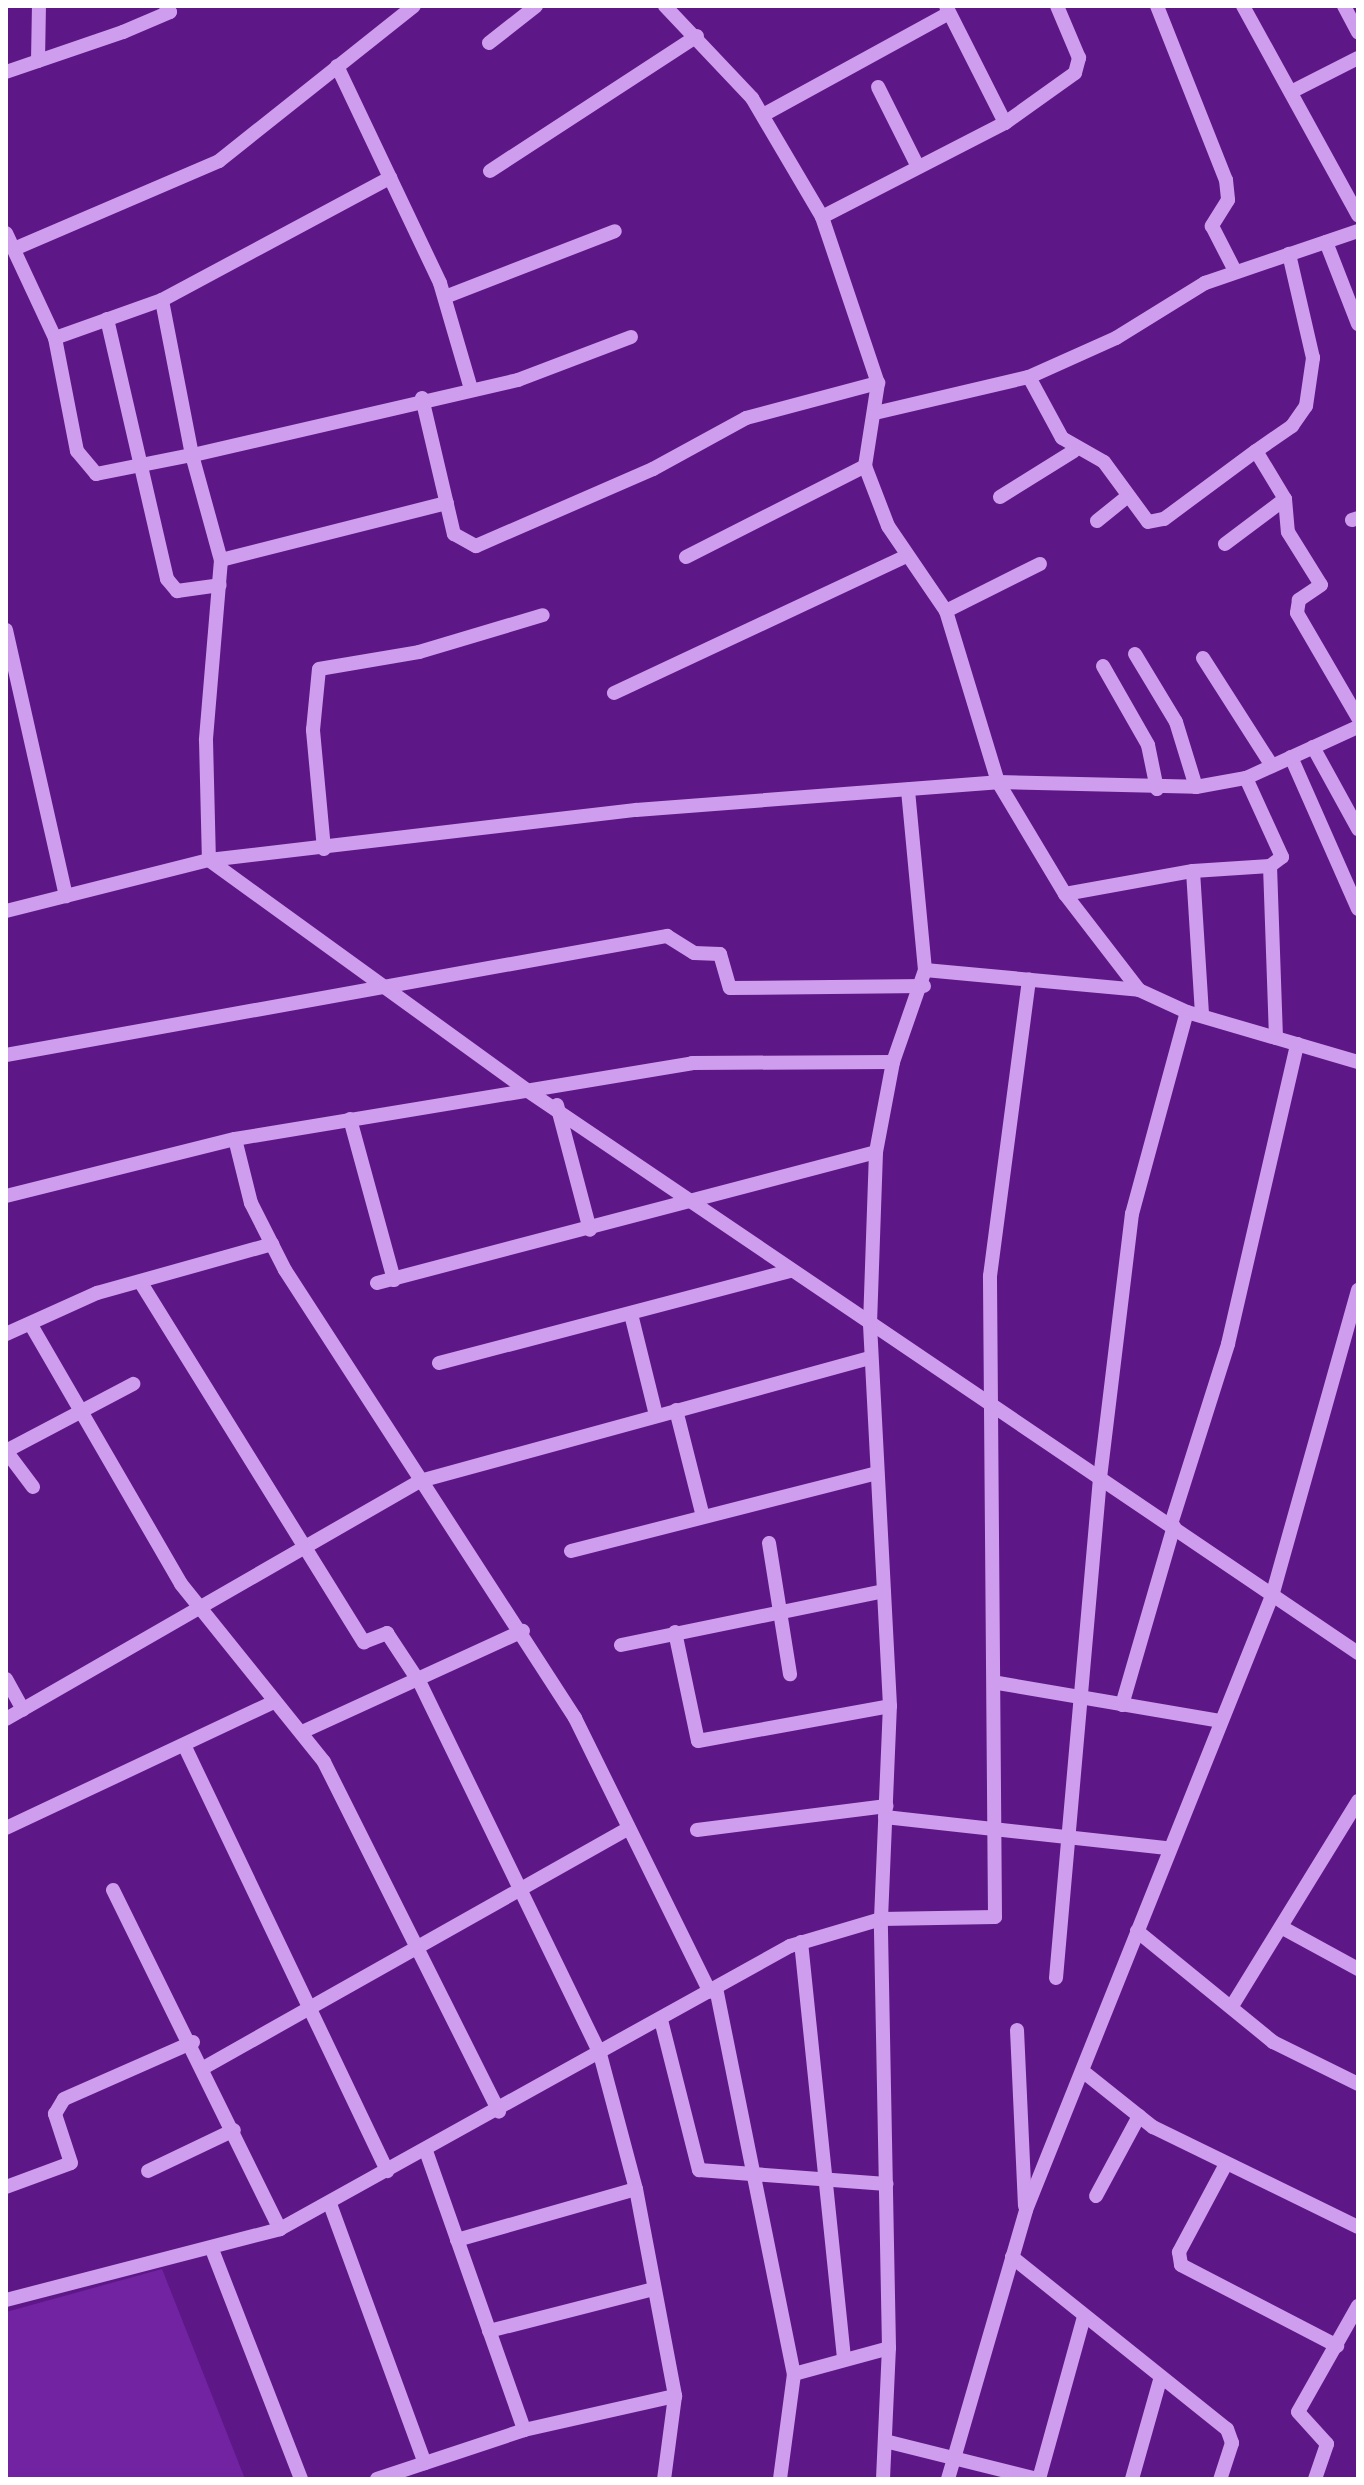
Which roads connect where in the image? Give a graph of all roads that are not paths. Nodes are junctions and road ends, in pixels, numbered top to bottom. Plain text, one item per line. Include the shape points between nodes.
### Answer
1 (39, 6) edge
2 (414, 6) edge
3 (536, 6) edge
4 (665, 6) edge
5 (1057, 6) edge
6 (1157, 6) edge
7 (1243, 6) edge
8 (1344, 6) edge
9 (172, 8) edge
10 (948, 9) edge
11 (1358, 32) edge
12 (697, 36) junction
13 (489, 43) dead end
14 (1358, 58) edge
15 (38, 61) junction
16 (337, 66) junction
17 (6, 72) edge
18 (878, 87) dead end
19 (1291, 92) junction
20 (763, 115) junction
21 (1005, 123) junction
22 (918, 167) junction
23 (490, 171) dead end
24 (390, 178) junction
25 (1358, 215) edge
26 (822, 217) junction
27 (615, 231) dead end
28 (1358, 231) edge
29 (6, 233) edge
30 (1326, 242) junction
31 (14, 249) junction
32 (1289, 254) junction
33 (1235, 271) junction
34 (445, 297) junction
35 (162, 300) junction
36 (107, 319) junction
37 (1358, 324) edge
38 (631, 337) dead end
39 (55, 338) junction
40 (1029, 377) junction
41 (878, 383) junction
42 (471, 389) junction
43 (422, 398) junction
44 (875, 413) junction
45 (1074, 451) junction
46 (1256, 451) junction
47 (192, 455) junction
48 (142, 465) junction
49 (865, 466) junction
50 (1000, 497) dead end
51 (1127, 497) junction
52 (1285, 499) junction
53 (447, 503) junction
54 (1097, 521) dead end
55 (1225, 544) dead end
56 (906, 556) junction
57 (686, 557) dead end
58 (221, 560) junction
59 (1040, 564) dead end
60 (220, 585) junction
61 (946, 611) junction
62 (543, 615) dead end
63 (6, 630) edge
64 (1135, 654) dead end
65 (1203, 658) dead end
66 (1103, 666) dead end
67 (614, 693) dead end
68 (1358, 718) edge
69 (1358, 727) edge
70 (1313, 747) junction
71 (1291, 757) junction
72 (1272, 766) junction
73 (1246, 778) junction
74 (998, 782) junction
75 (1196, 787) junction
76 (1157, 789) junction
77 (908, 790) junction
78 (1358, 829) edge
79 (324, 849) junction
80 (209, 860) junction
81 (1270, 866) junction
82 (1193, 871) junction
83 (1065, 894) junction
84 (66, 896) junction
85 (1358, 909) edge
86 (6, 911) edge
87 (925, 970) junction
88 (1029, 980) junction
89 (373, 984) junction
90 (924, 986) junction
91 (1139, 990) junction
92 (1187, 1012) junction
93 (1202, 1016) junction
94 (1276, 1038) junction
95 (1297, 1044) junction
96 (6, 1055) edge
97 (893, 1062) junction
98 (1358, 1062) edge
99 (525, 1089) junction
100 (557, 1105) junction
101 (350, 1119) junction
102 (235, 1139) junction
103 (876, 1152) junction
104 (6, 1196) edge
105 (691, 1196) junction
106 (590, 1230) junction
107 (272, 1244) junction
108 (790, 1271) junction
109 (394, 1280) junction
110 (141, 1283) junction
111 (377, 1283) dead end
112 (1358, 1290) edge
113 (631, 1314) junction
114 (870, 1324) junction
115 (31, 1325) junction
116 (6, 1334) edge
117 (871, 1358) junction
118 (439, 1363) dead end
119 (133, 1384) dead end
120 (995, 1405) junction
121 (676, 1410) junction
122 (78, 1412) junction
123 (656, 1415) junction
124 (6, 1451) edge
125 (877, 1473) junction
126 (1100, 1478) junction
127 (420, 1481) junction
128 (33, 1487) dead end
129 (703, 1517) junction
130 (1172, 1525) junction
131 (769, 1543) dead end
132 (307, 1547) junction
133 (571, 1551) dead end
134 (883, 1591) junction
135 (1272, 1596) junction
136 (202, 1608) junction
137 (780, 1611) junction
138 (523, 1631) junction
139 (675, 1632) junction
140 (621, 1645) dead end
141 (1358, 1653) edge
142 (790, 1674) dead end
143 (6, 1679) edge
144 (420, 1683) junction
145 (998, 1683) junction
146 (1081, 1698) junction
147 (274, 1702) junction
148 (1122, 1705) junction
149 (890, 1706) junction
150 (23, 1710) junction
151 (6, 1719) edge
152 (1220, 1721) junction
153 (302, 1732) junction
154 (185, 1747) junction
155 (1358, 1801) edge
156 (886, 1812) junction
157 (997, 1825) junction
158 (6, 1828) edge
159 (627, 1829) junction
160 (697, 1830) dead end
161 (1073, 1835) junction
162 (1167, 1848) junction
163 (113, 1890) dead end
164 (520, 1890) junction
165 (881, 1919) junction
166 (1281, 1927) junction
167 (1137, 1931) junction
168 (801, 1942) junction
169 (419, 1948) junction
170 (1358, 1969) edge
171 (1056, 1978) dead end
172 (713, 1990) junction
173 (1232, 2006) junction
174 (310, 2009) junction
175 (661, 2020) junction
176 (1017, 2030) dead end
177 (193, 2042) junction
178 (600, 2054) junction
179 (205, 2067) junction
180 (1085, 2073) junction
181 (1358, 2084) edge
182 (499, 2112) junction
183 (1139, 2116) junction
184 (234, 2130) junction
185 (426, 2151) junction
186 (1226, 2164) junction
187 (148, 2171) dead end
188 (387, 2171) junction
189 (758, 2176) junction
190 (828, 2180) junction
191 (886, 2184) junction
192 (6, 2187) edge
193 (636, 2189) junction
194 (1096, 2196) dead end
195 (330, 2204) junction
196 (1026, 2210) junction
197 (1358, 2227) edge
198 (280, 2229) junction
199 (457, 2240) junction
200 (213, 2252) junction
201 (1012, 2257) junction
202 (654, 2289) junction
203 (7, 2295) edge
204 (1356, 2315) edge
205 (1084, 2317) junction
206 (489, 2331) junction
207 (1337, 2346) junction
208 (889, 2348) junction
209 (844, 2360) junction
210 (794, 2374) junction
211 (1160, 2380) junction
212 (675, 2396) junction
213 (524, 2430) junction
214 (885, 2441) junction
215 (955, 2455) junction
216 (425, 2463) junction
217 (301, 2479) edge
218 (377, 2479) edge
219 (664, 2479) edge
220 (780, 2479) edge
221 (883, 2479) edge
222 (948, 2479) edge
223 (1038, 2479) edge
224 (1132, 2479) edge
225 (1220, 2479) edge
226 (1315, 2479) edge

1 - 15 street
2 - 16 street
3 - 13 street
4 - 12 street
5 - 21 street via 1079,69
6 - 33 street via 1226,180 1228,200 1212,226
7 - 19 street
8 - 11 street
9 - 15 street
10 - 20 street
10 - 21 street
12 - 20 street
12 - 23 street
14 - 19 street
15 - 17 street
16 - 24 street
16 - 31 street via 219,161
18 - 22 street
19 - 25 street
20 - 26 street
21 - 22 street
22 - 26 street
24 - 34 street
24 - 35 street
26 - 41 street
27 - 34 street
28 - 30 street
29 - 31 street
30 - 32 street
30 - 37 street
31 - 39 street
32 - 33 street
32 - 46 street via 1308,328 1311,380 1301,416
33 - 40 street
34 - 42 street
35 - 36 street
35 - 47 street
36 - 39 street
36 - 48 street
38 - 42 street via 518,380
39 - 48 street via 83,466 96,474
40 - 44 street
40 - 45 street
41 - 44 street
41 - 53 street via 746,418 653,469 476,546 454,534
42 - 43 street
43 - 47 street
43 - 53 street
44 - 49 street
45 - 50 street
45 - 51 street via 1104,462
46 - 51 street via 1157,522 1143,519
46 - 52 street
47 - 48 street
47 - 58 street
48 - 60 street via 172,589
49 - 56 street
49 - 57 street
51 - 54 street
52 - 55 street
52 - 68 street via 1288,532 1321,585 1299,600 1297,613
53 - 58 street
56 - 61 street
56 - 67 street
58 - 60 street
59 - 61 street
60 - 80 street via 206,740
61 - 74 street
62 - 79 street via 419,652 319,669 313,730
63 - 84 street
64 - 75 street via 1176,722
65 - 72 street
66 - 76 street via 1148,745
69 - 70 street
70 - 71 street
70 - 78 street
71 - 72 street
71 - 85 street
72 - 73 street
73 - 75 street
73 - 81 street via 1282,854
74 - 76 street
74 - 77 street
74 - 83 street
75 - 76 street
77 - 79 street via 636,810
77 - 87 street
79 - 80 street
80 - 84 street
80 - 89 street
81 - 82 street
81 - 94 street
82 - 83 street
82 - 93 street
83 - 91 street
84 - 86 street
87 - 88 street
87 - 90 street
88 - 91 street
88 - 120 street via 990,1276
89 - 90 street via 667,936 694,953 720,954 730,988
89 - 96 street
89 - 99 street
90 - 97 street
91 - 92 street
92 - 93 street
92 - 126 street via 1132,1214
93 - 94 street
94 - 95 street
95 - 98 street
95 - 130 street via 1228,1344
97 - 99 street via 692,1063
97 - 103 street
99 - 100 street
99 - 101 street
100 - 105 street
100 - 106 street
101 - 102 street
101 - 109 street
102 - 104 street
102 - 107 street via 251,1203
103 - 105 street
103 - 114 street
105 - 106 street
105 - 108 street
106 - 109 street
107 - 110 street
107 - 127 street
108 - 113 street
108 - 114 street
109 - 111 street
110 - 115 street via 97,1293
110 - 132 street
112 - 135 street
113 - 118 street
113 - 123 street
114 - 117 street
114 - 120 street
115 - 116 street
115 - 122 street
117 - 121 street
117 - 125 street
119 - 122 street
120 - 126 street
120 - 145 street
121 - 123 street
121 - 129 street
122 - 124 street
122 - 136 street
123 - 127 street
124 - 128 street
125 - 129 street
125 - 134 street
126 - 130 street
126 - 146 street
127 - 132 street
127 - 138 street
129 - 133 street
130 - 135 street
130 - 148 street
131 - 137 street
132 - 136 street
132 - 144 street via 364,1642 387,1633
134 - 137 street
134 - 149 street
135 - 141 street
135 - 152 street
136 - 147 street
136 - 150 street
137 - 139 street
137 - 142 street
138 - 144 street
138 - 159 street via 575,1718
139 - 140 street
139 - 149 street via 698,1741
143 - 150 street
144 - 153 street
144 - 164 street
145 - 146 street
145 - 157 street
146 - 148 street
146 - 161 street
147 - 153 street
147 - 154 street
148 - 152 street
149 - 156 street
150 - 151 street
152 - 162 street
153 - 169 street
154 - 158 street
154 - 174 street
155 - 166 street
156 - 157 street
156 - 160 street
156 - 165 street
157 - 161 street
157 - 165 street via 995,1917
159 - 164 street
159 - 172 street
161 - 162 street
161 - 171 street
162 - 167 street
163 - 177 street
164 - 169 street
164 - 178 street
165 - 168 street
165 - 191 street
166 - 170 street
166 - 173 street
167 - 173 street
167 - 180 street
168 - 172 street
168 - 190 street
169 - 174 street
169 - 182 street
172 - 175 street
172 - 189 street
173 - 181 street via 1273,2042
174 - 179 street
174 - 188 street
175 - 178 street
175 - 189 street via 699,2170
176 - 196 street
177 - 179 street
177 - 192 street via 58,2103 71,2163
178 - 182 street
178 - 193 street
179 - 184 street
180 - 183 street
180 - 196 street
182 - 185 street
183 - 186 street
183 - 194 street
184 - 187 street
184 - 198 street
185 - 188 street
185 - 199 street
186 - 197 street
186 - 207 street via 1179,2252 1181,2265
188 - 195 street
189 - 190 street
189 - 210 street
190 - 191 street
190 - 209 street
191 - 208 street
193 - 199 street
193 - 202 street
195 - 198 street
195 - 216 street
196 - 201 street
198 - 200 street
199 - 206 street
200 - 203 street
200 - 217 street
201 - 205 street
201 - 215 street
202 - 206 street
202 - 212 street
204 - 207 street
205 - 211 street
205 - 223 street
206 - 213 street
207 - 226 street via 1298,2412 1327,2444
208 - 209 street
208 - 214 street
209 - 210 street
210 - 220 street
211 - 224 street
211 - 225 street via 1227,2429 1232,2443
212 - 213 street
212 - 219 street
213 - 216 street
214 - 215 street
214 - 221 street
215 - 222 street
215 - 223 street
216 - 218 street

